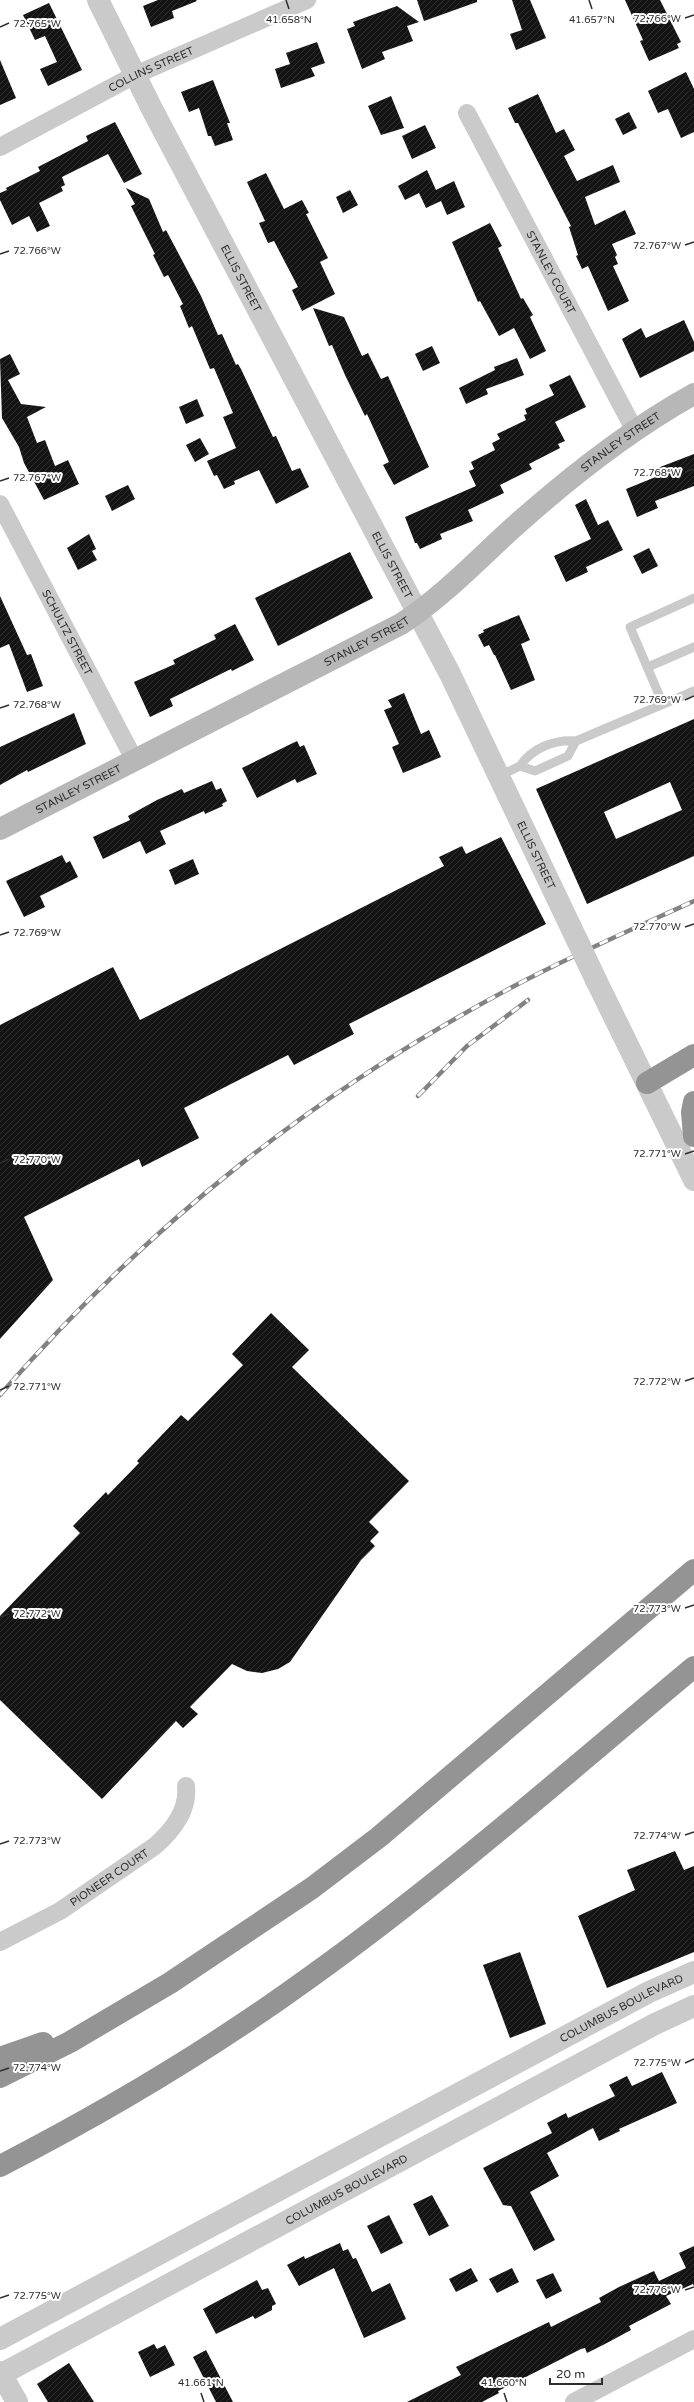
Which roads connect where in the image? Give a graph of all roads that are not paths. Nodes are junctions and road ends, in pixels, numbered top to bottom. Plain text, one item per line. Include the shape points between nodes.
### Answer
1 (98, 0) edge
2 (307, 0) edge
3 (135, 75) junction
4 (467, 113) dead end
5 (0, 147) edge
6 (694, 394) edge
7 (635, 431) junction
8 (0, 504) edge
9 (694, 598) edge
10 (418, 613) junction
11 (694, 647) edge
12 (648, 667) junction
13 (694, 691) edge
14 (663, 704) junction
15 (576, 741) junction
16 (135, 760) junction
17 (520, 766) junction
18 (499, 776) junction
19 (0, 829) edge
20 (694, 1055) edge
21 (647, 1083) junction
22 (694, 1102) edge
23 (694, 1136) edge
24 (694, 1180) edge
25 (694, 1570) edge
26 (694, 1667) edge
27 (186, 1786) dead end
28 (0, 1942) edge
29 (694, 1972) edge
30 (694, 2006) edge
31 (579, 2029) junction
32 (84, 2034) junction
33 (594, 2057) junction
34 (0, 2058) edge
35 (0, 2078) edge
36 (0, 2166) edge
37 (694, 2338) edge
38 (0, 2339) edge
39 (0, 2374) edge
40 (17, 2402) edge
41 (574, 2402) edge

1 - 3 street, ELLIS STREET
2 - 3 street, COLLINS STREET
3 - 5 street, COLLINS STREET
3 - 10 street, ELLIS STREET
4 - 7 street, STANLEY COURT
6 - 7 main road, STANLEY STREET
7 - 10 main road, STANLEY STREET via 555,491
8 - 16 street, SCHULTZ STREET
9 - 12 lane via 630,627
10 - 16 main road, STANLEY STREET via 374,639
10 - 18 street, ELLIS STREET
11 - 12 lane
12 - 14 lane
13 - 14 lane
14 - 15 lane
15 - 17 lane via 562,740 528,754
15 - 17 lane via 568,756 535,771
16 - 19 main road, STANLEY STREET
17 - 18 lane
18 - 21 street, ELLIS STREET, bridge
20 - 21 highway
21 - 24 street, ELLIS STREET
22 - 23 highway
25 - 32 highway via 346,1863 239,1940
26 - 36 highway via 421,1894 310,1978 178,2066
27 - 28 street, PIONEER COURT via 186,1799 180,1816 155,1846 60,1910
29 - 31 street, COLUMBUS BOULEVARD via 655,1989
30 - 33 street, COLUMBUS BOULEVARD
31 - 33 street
31 - 38 street, COLUMBUS BOULEVARD
32 - 34 highway
32 - 35 highway
33 - 39 street, COLUMBUS BOULEVARD
37 - 41 street
39 - 40 street

